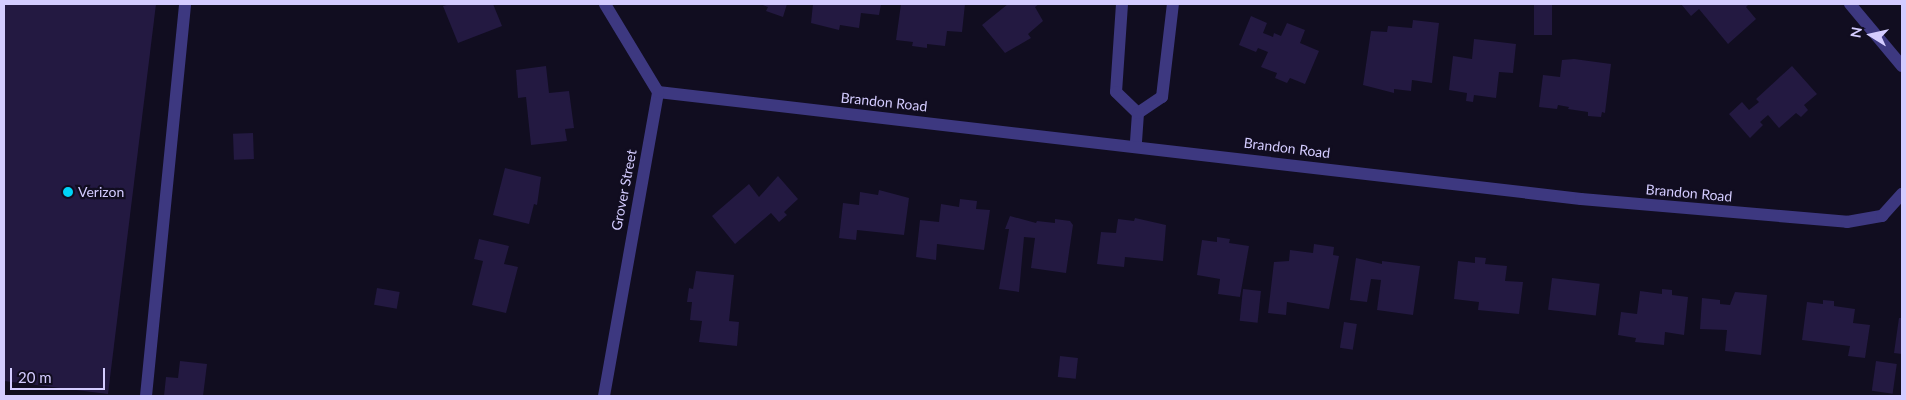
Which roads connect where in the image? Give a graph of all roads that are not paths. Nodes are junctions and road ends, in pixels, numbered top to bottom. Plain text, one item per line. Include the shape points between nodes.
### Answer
1 (185, 4) edge
2 (605, 4) edge
3 (1122, 4) edge
4 (1173, 4) edge
5 (1850, 4) edge
6 (1902, 66) edge
7 (658, 92) junction
8 (1138, 113) junction
9 (1136, 145) junction
10 (1902, 194) edge
11 (146, 396) edge
12 (607, 396) edge

1 - 11 street
2 - 7 street
3 - 8 street via 1116,92
4 - 8 street via 1162,97
5 - 6 street
7 - 9 street, Brandon Road
7 - 12 street, Grover Street
8 - 9 street
9 - 10 street, Brandon Road via 1582,198 1847,222 1882,216

